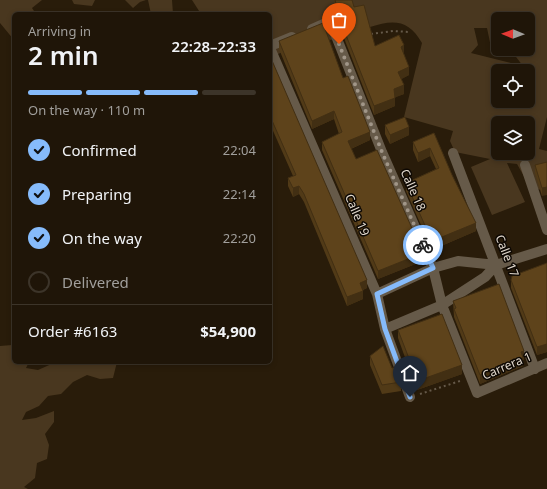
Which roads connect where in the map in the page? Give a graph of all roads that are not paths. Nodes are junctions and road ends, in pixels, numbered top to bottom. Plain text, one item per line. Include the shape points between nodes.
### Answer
1 (272, 46) edge
2 (272, 52) edge
3 (453, 153) dead end
4 (525, 165) dead end
5 (547, 230) edge
6 (547, 249) edge
7 (496, 265) junction
8 (433, 268) junction
9 (377, 294) junction
10 (442, 305) junction
11 (385, 329) junction
12 (547, 363) edge
13 (535, 369) junction
14 (477, 393) joint
15 (410, 397) road end

1 - 8 street, Calle 18 via 330,21 382,152
2 - 9 street, Calle 19
3 - 7 street, Calle 17
4 - 5 street
6 - 7 street
7 - 8 street via 458,261
7 - 10 street via 485,277
7 - 13 street, Calle 17
8 - 9 street
8 - 10 street, Calle 18
9 - 11 street, Calle 19
10 - 11 street
10 - 14 street, Calle 18
11 - 15 street, Calle 19
12 - 13 street, Carrera 1
13 - 14 street, Carrera 1

